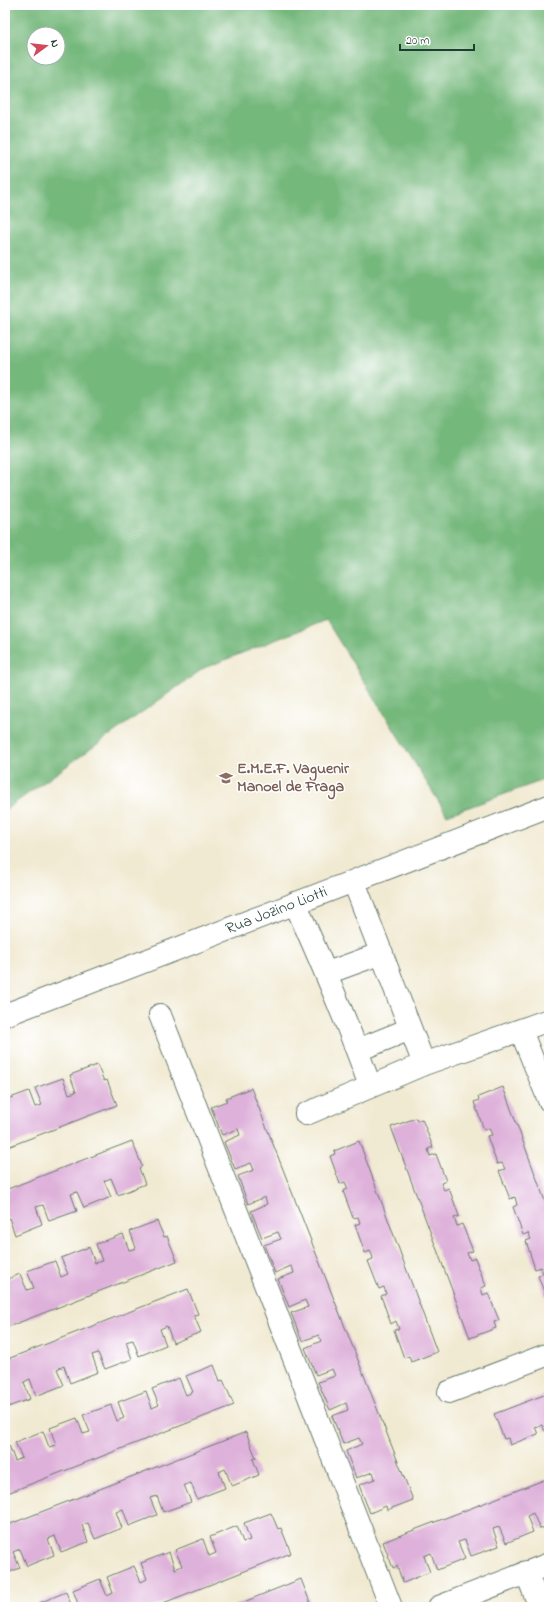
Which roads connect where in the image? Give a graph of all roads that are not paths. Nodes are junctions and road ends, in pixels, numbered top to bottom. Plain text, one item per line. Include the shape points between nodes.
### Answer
1 (549, 806) edge
2 (354, 882) junction
3 (295, 903) junction
4 (382, 953) junction
5 (327, 973) junction
6 (5, 1015) edge
7 (160, 1015) dead end
8 (549, 1020) edge
9 (410, 1029) junction
10 (521, 1031) junction
11 (358, 1050) junction
12 (424, 1064) junction
13 (370, 1086) junction
14 (549, 1100) edge
15 (306, 1114) dead end
16 (549, 1354) edge
17 (449, 1392) dead end
18 (549, 1564) edge
19 (526, 1572) junction
20 (391, 1607) edge
21 (439, 1607) edge
22 (540, 1607) edge

1 - 2 street, Rua Jozino Liotti
2 - 3 street, Rua Jozino Liotti
2 - 4 street
3 - 5 street
3 - 6 street, Rua Jozino Liotti
4 - 5 street
4 - 9 street
5 - 11 street
7 - 20 street
8 - 10 street
9 - 11 street
9 - 12 street
10 - 12 street
10 - 14 street
11 - 13 street
12 - 13 street
13 - 15 street
16 - 17 street
18 - 19 street
19 - 21 street
19 - 22 street

